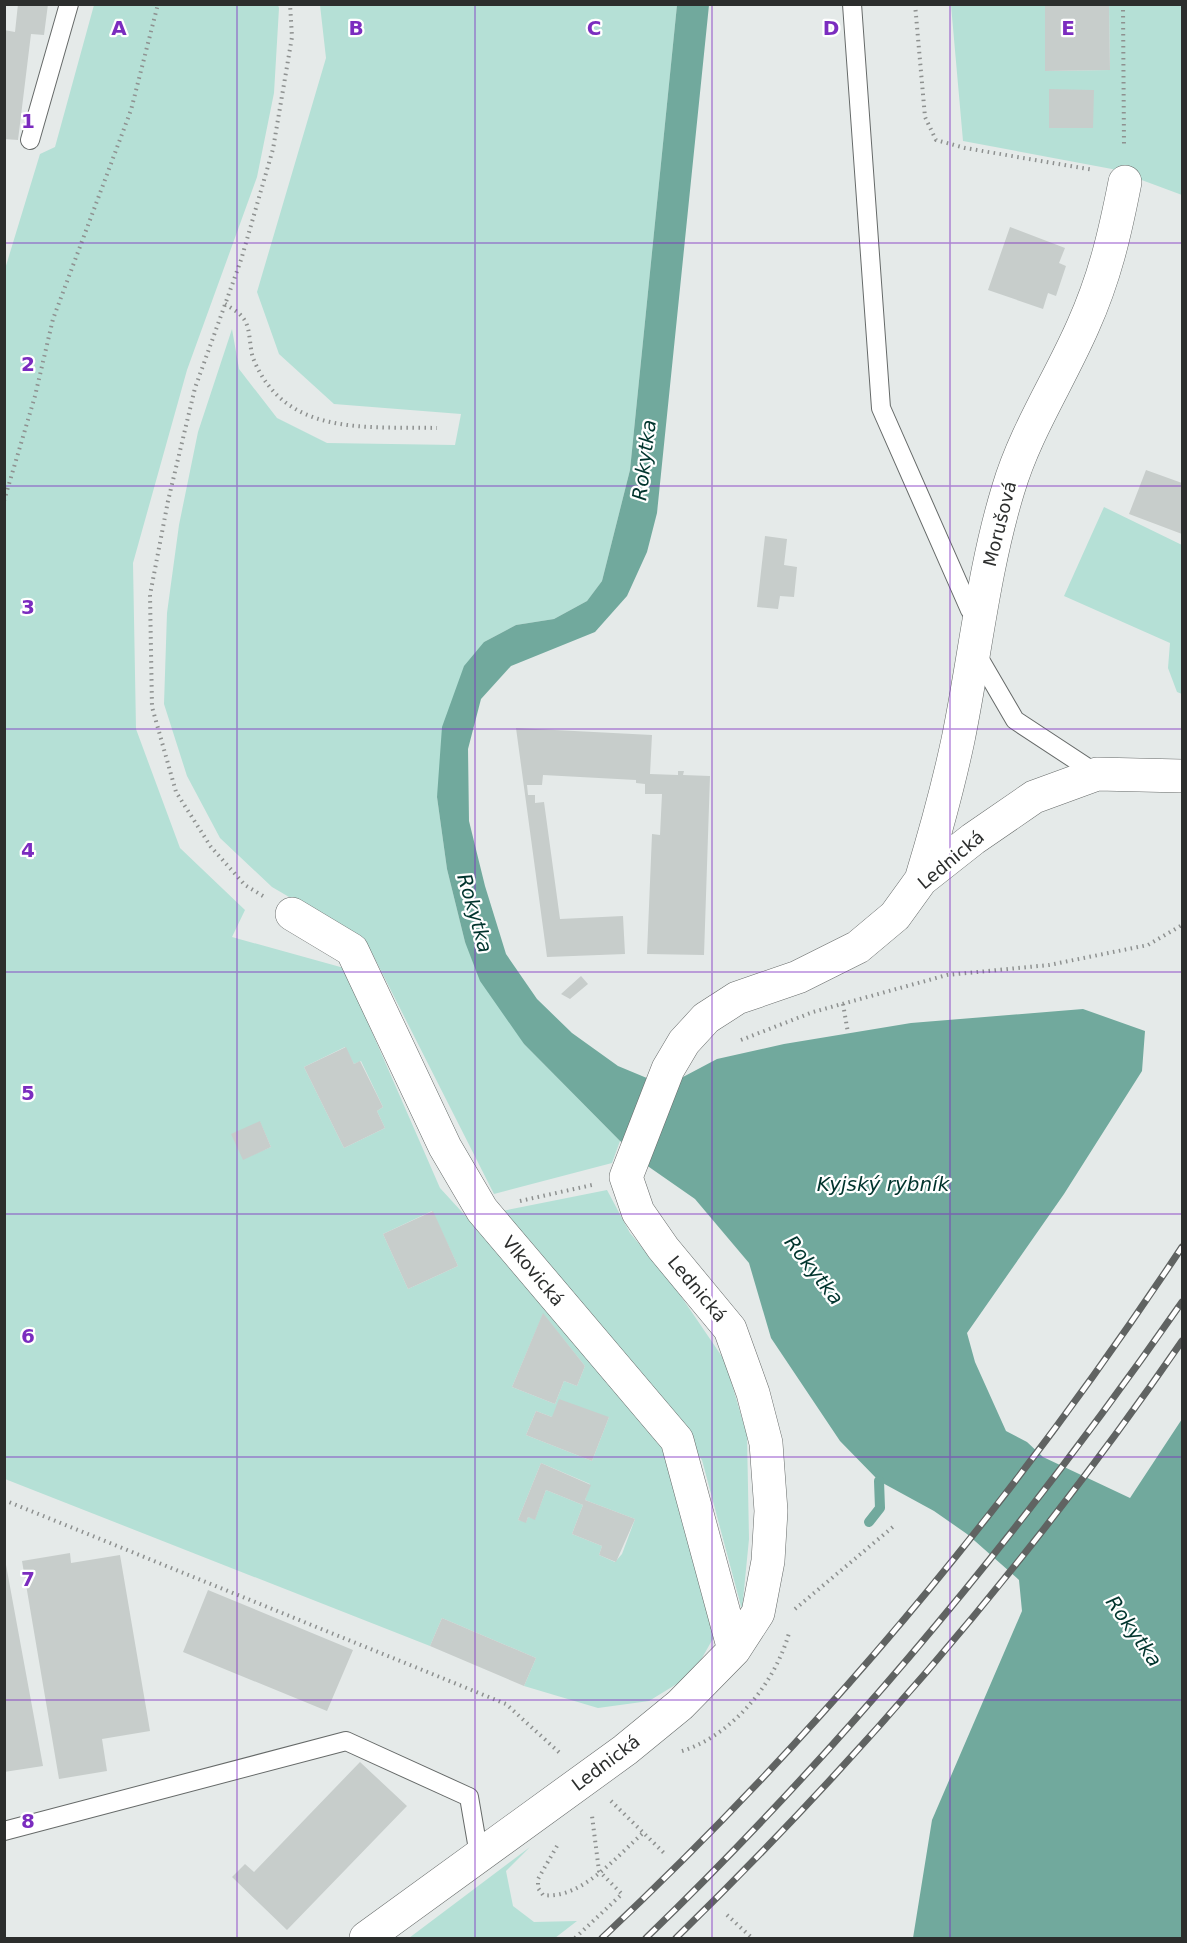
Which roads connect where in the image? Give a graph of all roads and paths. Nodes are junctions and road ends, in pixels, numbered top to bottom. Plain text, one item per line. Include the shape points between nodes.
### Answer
1 (69, 4) edge
2 (158, 4) edge
3 (290, 4) edge
4 (852, 4) edge
5 (915, 4) edge
6 (1123, 4) edge
7 (30, 140) dead end
8 (1125, 178) junction
9 (225, 304) junction
10 (437, 428) dead end
11 (4, 501) edge
12 (979, 613) junction
13 (973, 649) junction
14 (1096, 774) junction
15 (1182, 776) edge
16 (921, 880) junction
17 (292, 914) joint
18 (1182, 925) edge
19 (843, 1004) junction
20 (848, 1034) dead end
21 (739, 1041) dead end
22 (578, 1188) dead end
23 (482, 1210) junction
24 (4, 1500) edge
25 (894, 1526) dead end
26 (758, 1613) junction
27 (734, 1650) junction
28 (586, 1778) junction
29 (592, 1813) dead end
30 (4, 1831) edge
31 (643, 1833) junction
32 (561, 1841) dead end
33 (664, 1853) dead end
34 (479, 1855) junction
35 (599, 1871) junction
36 (727, 1915) dead end
37 (366, 1938) edge
38 (575, 1938) edge
39 (752, 1938) edge

1 - 7 lane
2 - 11 path via 131,110 53,319
3 - 9 path via 292,37 273,149
4 - 12 lane via 881,408 970,610
5 - 8 path via 925,117 936,140
6 - 8 path
8 - 12 street, Morušová via 1110,258 1084,325 1018,458 1000,515
9 - 10 path via 245,319 253,358 273,392 302,413 332,425
9 - 17 path via 195,388 150,595 152,707 176,792 211,847 245,885
12 - 13 street, Morušová
13 - 14 lane via 1015,720
13 - 16 street, Morušová via 958,740
14 - 15 street
14 - 16 street, Lednická via 1034,797
16 - 26 street, Lednická via 895,916 858,946 798,977 737,998 706,1018 684,1041 668,1069 626,1177 638,1212 730,1329 753,1393 766,1443 771,1511 768,1561
17 - 23 street, Vlkovická via 352,950 444,1147
18 - 19 path via 1148,945 1049,965 947,975
19 - 20 path
19 - 21 path
22 - 23 path
23 - 27 street, Vlkovická via 677,1440
24 - 28 path via 506,1704
25 - 26 path via 796,1609
26 - 27 street, Lednická
27 - 28 street, Lednická via 680,1705
28 - 31 path
28 - 34 street, Lednická
29 - 35 path
30 - 34 lane via 346,1741 469,1797
31 - 33 path
31 - 35 path
32 - 35 path via 538,1879 543,1895 567,1894
34 - 37 street, Lednická
35 - 38 path via 622,1894
36 - 39 path

